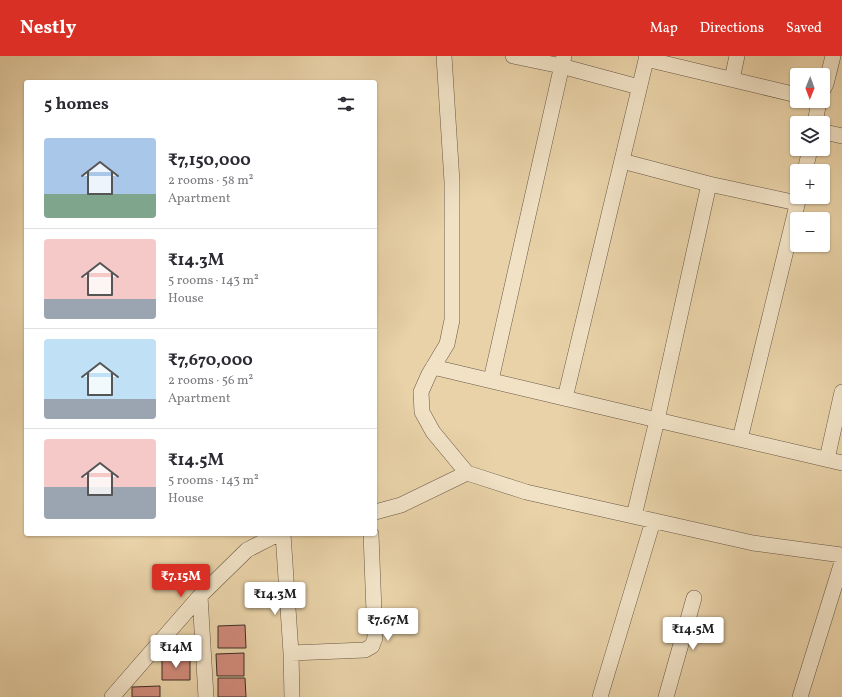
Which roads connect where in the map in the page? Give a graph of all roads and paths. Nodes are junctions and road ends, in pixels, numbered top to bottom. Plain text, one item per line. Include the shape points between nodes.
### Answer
1 (444, 56) edge
2 (513, 56) edge
3 (737, 56) edge
4 (833, 56) edge
5 (646, 58) edge
6 (563, 61) edge
7 (830, 68) edge
8 (732, 79) junction
9 (639, 87) junction
10 (790, 93) edge
11 (830, 133) edge
12 (842, 136) edge
13 (622, 161) junction
14 (709, 184) junction
15 (790, 199) edge
16 (797, 204) edge
17 (433, 367) junction
18 (491, 380) junction
19 (842, 392) edge
20 (565, 398) junction
21 (657, 420) junction
22 (740, 439) junction
23 (827, 459) junction
24 (842, 463) edge
25 (467, 473) junction
26 (377, 511) edge
27 (634, 516) junction
28 (653, 521) junction
29 (274, 536) edge
30 (284, 536) edge
31 (371, 536) edge
32 (842, 555) edge
33 (842, 562) edge
34 (200, 596) junction
35 (694, 598) dead end
36 (291, 653) junction
37 (113, 696) edge
38 (206, 697) edge
39 (292, 697) edge
40 (600, 697) edge
41 (666, 697) edge
42 (800, 697) edge

1 - 17 street via 452,182 452,320 447,344
2 - 6 street
3 - 8 street
4 - 7 street
5 - 8 street
5 - 9 street
6 - 9 street
6 - 18 street
8 - 10 street
9 - 13 street
11 - 12 street
13 - 14 street
13 - 20 street
14 - 15 street
14 - 21 street
16 - 22 street
17 - 18 street
17 - 25 street via 421,392 422,412 433,432
18 - 20 street
19 - 23 street
20 - 21 street
21 - 22 street
21 - 27 street
22 - 23 street
23 - 24 street
25 - 26 street via 400,505
25 - 27 street via 526,492
27 - 28 street
28 - 32 street via 753,543
28 - 40 street
29 - 34 street via 247,550
30 - 36 street
31 - 36 street via 375,638 372,646 365,650
33 - 42 street
34 - 37 street
34 - 38 street
35 - 41 street
36 - 39 street

